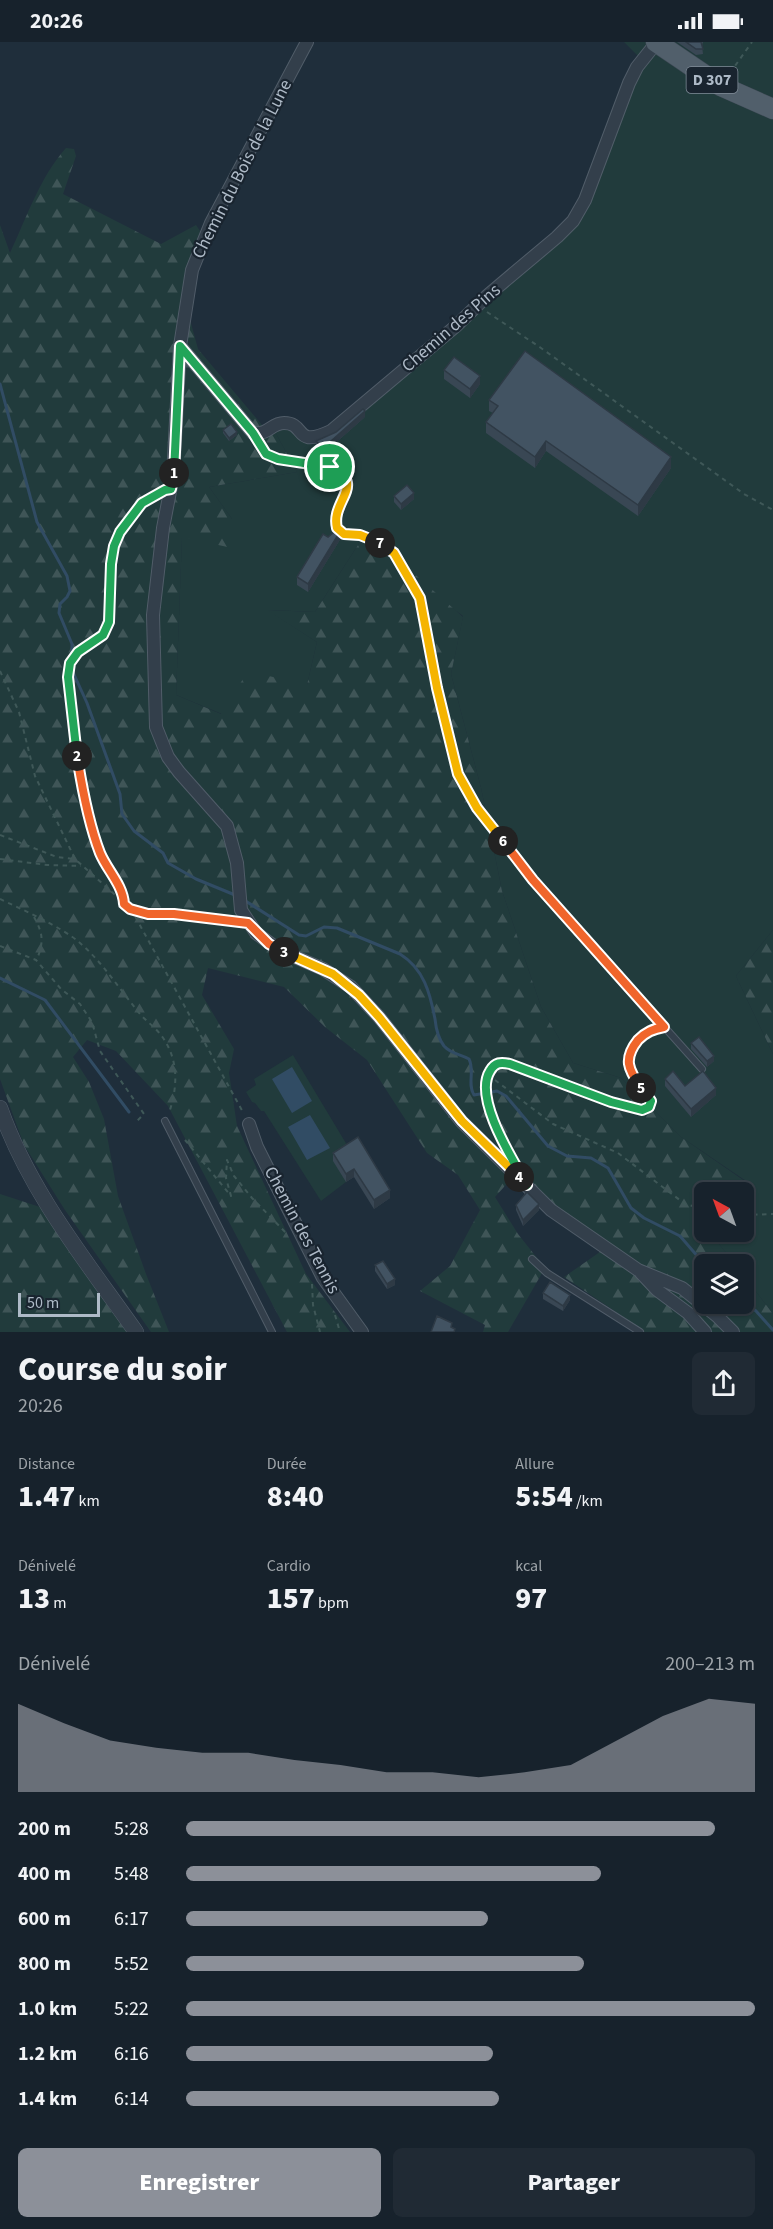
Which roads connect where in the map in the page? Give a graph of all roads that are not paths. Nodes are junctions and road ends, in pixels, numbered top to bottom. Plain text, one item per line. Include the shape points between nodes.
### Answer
1 (307, 42) edge
2 (656, 42) edge
3 (773, 110) edge
4 (180, 346) junction
5 (253, 433) junction
6 (664, 1027) junction
7 (702, 1069) edge
8 (0, 1108) edge
9 (165, 1123) road end
10 (249, 1124) road end
11 (527, 1185) junction
12 (532, 1258) dead end
13 (638, 1270) junction
14 (136, 1332) edge
15 (272, 1332) edge
16 (362, 1332) edge
17 (640, 1332) edge
18 (705, 1332) edge
19 (733, 1332) edge

1 - 4 street, Chemin du Bois de la Lune via 198,250 188,286
2 - 3 main road, D 307 via 721,86
2 - 5 street, Chemin des Pins via 629,83 585,200 573,221 331,431 315,439 304,437 291,423 280,423 262,434
4 - 5 street
4 - 11 street, Chemin du Bois de la Lune via 171,489 153,615 156,727 168,757 227,826 245,918 256,933 279,950 323,969 351,987 462,1121
5 - 6 lane via 266,454 330,467 344,475 348,486 336,515 337,528 344,534 380,543 394,553 420,598 437,688 466,792 533,880
6 - 7 lane
6 - 11 lane via 641,1037 628,1058 630,1070 651,1101 642,1110 510,1064 501,1062 493,1066 486,1084 488,1099 507,1149
8 - 14 street via 27,1170
9 - 15 lane
10 - 16 street, Chemin des Tennis via 323,1278
11 - 13 street via 551,1210
12 - 17 lane via 547,1273
13 - 18 street
13 - 19 street via 682,1288

